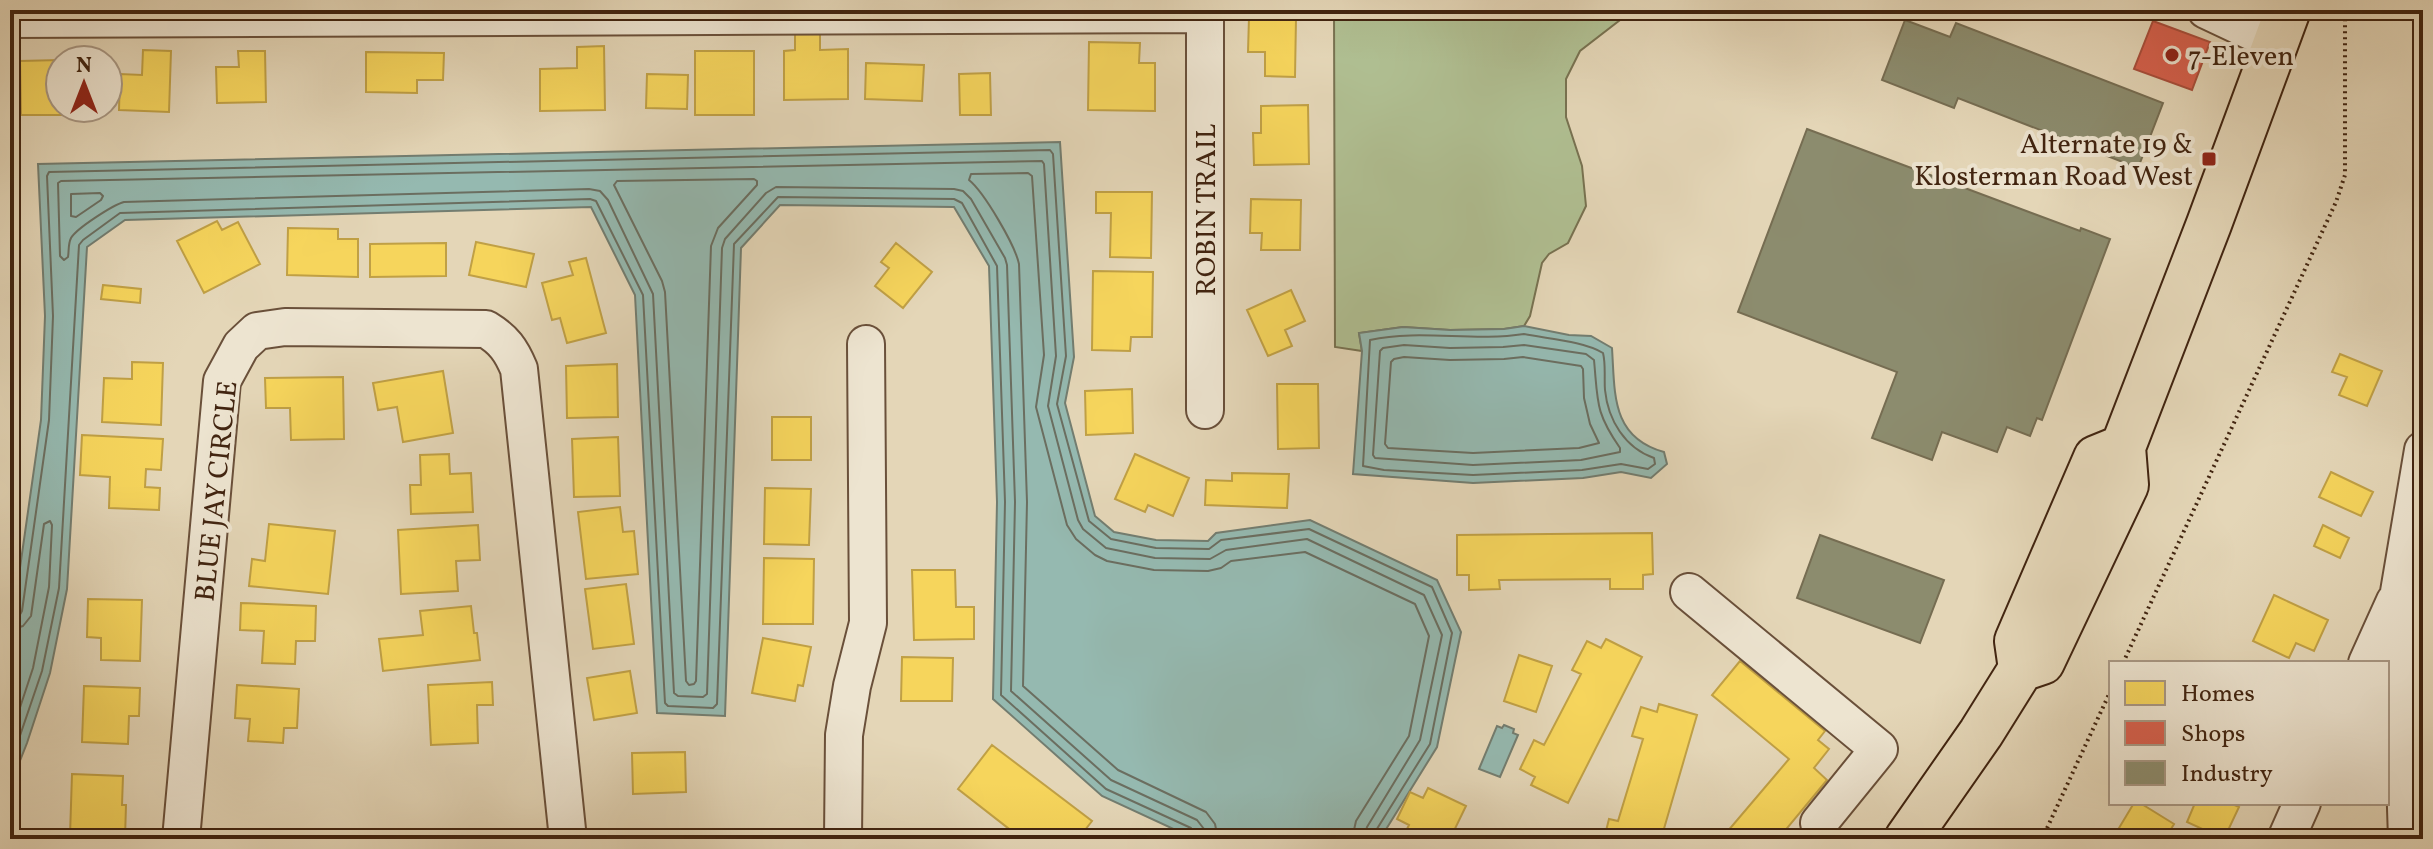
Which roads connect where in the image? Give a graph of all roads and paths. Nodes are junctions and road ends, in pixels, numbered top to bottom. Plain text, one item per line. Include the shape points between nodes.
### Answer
1 (2206, 10) edge
2 (2345, 10) edge
3 (1205, 12) edge
4 (10, 19) edge
5 (2282, 27) edge
6 (866, 344) dead end
7 (1205, 410) dead end
8 (2423, 450) edge
9 (1689, 592) dead end
10 (2399, 592) junction
11 (2124, 661) edge
12 (2368, 661) edge
13 (2109, 694) edge
14 (2301, 805) edge
15 (1821, 834) edge
16 (181, 839) edge
17 (568, 839) edge
18 (843, 839) edge
19 (1907, 839) edge
20 (2042, 839) edge
21 (2286, 839) edge
22 (2407, 839) edge

1 - 5 street
2 - 11 path via 2345,175 2336,202
3 - 4 street
3 - 7 street, ROBIN TRAIL
5 - 19 main road via 2123,447 2096,458 2017,641 2021,669
6 - 18 street via 868,623 844,735
8 - 10 street
9 - 15 street via 1879,749
10 - 12 street
10 - 22 street
13 - 20 path
14 - 21 street
16 - 17 street, BLUE JAY CIRCLE via 222,381 241,346 257,331 317,327 486,329 511,350 519,369

